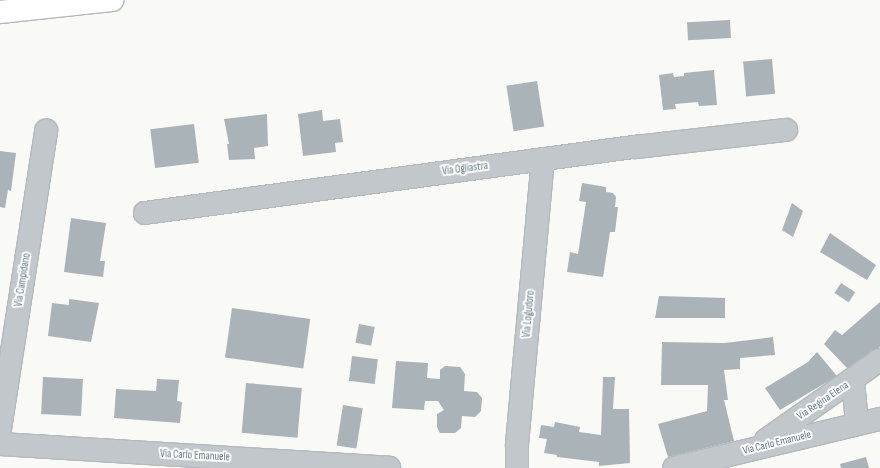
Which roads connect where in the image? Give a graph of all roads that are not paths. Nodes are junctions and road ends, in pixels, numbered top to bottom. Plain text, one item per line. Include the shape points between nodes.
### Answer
1 (112, 0) edge
2 (22, 5) edge
3 (0, 12) edge
4 (786, 130) dead end
5 (46, 131) dead end
6 (543, 159) junction
7 (144, 213) dead end
8 (880, 360) edge
9 (853, 381) junction
10 (880, 419) edge
11 (857, 423) junction
12 (0, 429) edge
13 (0, 444) edge
14 (753, 448) junction
15 (385, 468) edge
16 (516, 468) edge
17 (674, 468) edge

1 - 2 main road
2 - 3 main road
4 - 6 street, Via Ogliastra
5 - 12 street, Via Campidano
6 - 7 street, Via Ogliastra
6 - 16 street, Via Logudoro
8 - 9 street, Via Regina Elena
9 - 11 street, Via Regina Elena
9 - 14 street, Via Regina Elena
10 - 11 street, Via Carlo Emanuele
11 - 14 street, Via Carlo Emanuele
13 - 15 street, Via Carlo Emanuele
14 - 17 street, Via Carlo Emanuele

